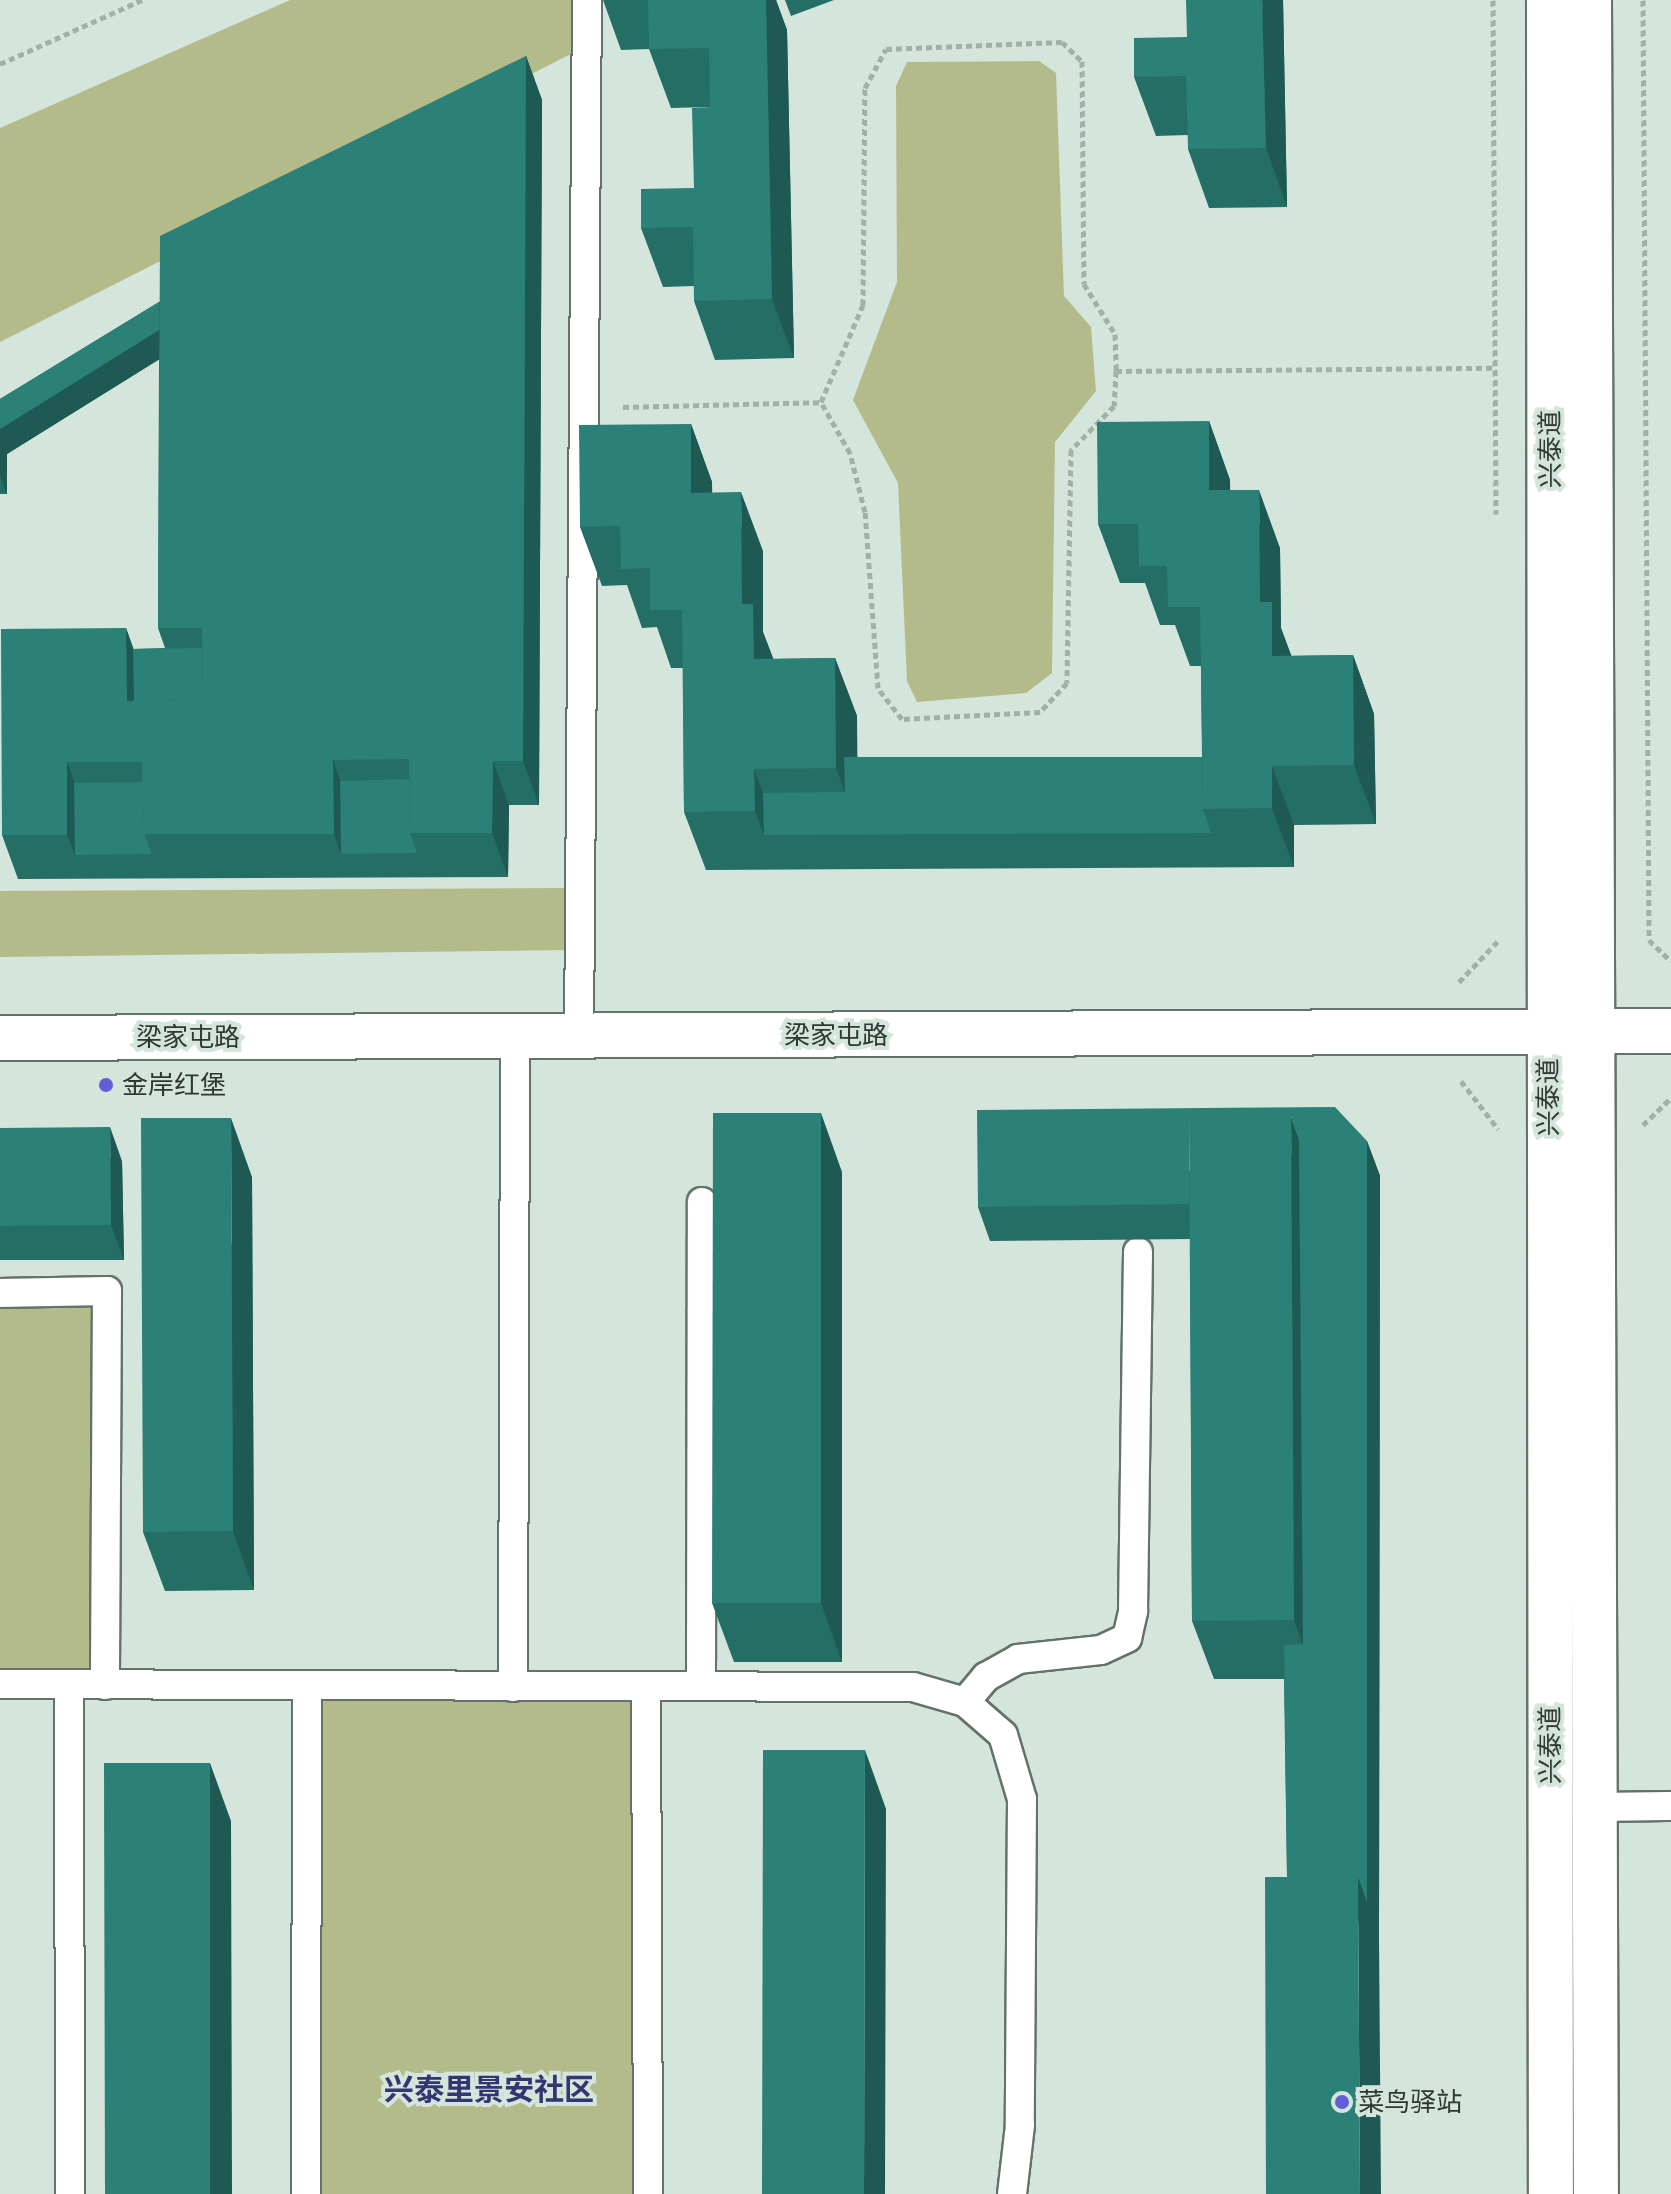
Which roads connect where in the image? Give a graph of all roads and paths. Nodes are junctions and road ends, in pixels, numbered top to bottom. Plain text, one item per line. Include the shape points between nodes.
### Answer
1 (142, 0) edge
2 (587, 0) edge
3 (1493, 0) edge
4 (1549, 0) edge
5 (1589, 0) edge
6 (1643, 0) edge
7 (0, 64) edge
8 (1551, 367) junction
9 (1496, 368) junction
10 (1116, 371) junction
11 (821, 402) junction
12 (586, 408) junction
13 (1497, 527) dead end
14 (1499, 925) dead end
15 (1671, 961) edge
16 (1454, 987) dead end
17 (1593, 1031) junction
18 (1671, 1031) edge
19 (1548, 1032) junction
20 (515, 1036) junction
21 (579, 1036) junction
22 (0, 1038) edge
23 (702, 1202) dead end
24 (1138, 1252) dead end
25 (0, 1293) edge
26 (0, 1684) edge
27 (69, 1684) junction
28 (105, 1685) junction
29 (307, 1685) junction
30 (646, 1686) junction
31 (701, 1686) junction
32 (513, 1687) junction
33 (965, 1702) junction
34 (1671, 1806) edge
35 (1595, 1807) junction
36 (70, 2194) edge
37 (306, 2194) edge
38 (648, 2194) edge
39 (1012, 2194) edge
40 (1551, 2194) edge
41 (1596, 2194) edge

1 - 7 path
2 - 12 lane
3 - 9 path
4 - 8 street, 兴泰道
5 - 17 street, 兴泰道
6 - 15 path via 1649,940
8 - 9 path
8 - 19 street, 兴泰道
9 - 10 path
9 - 13 path
10 - 11 path via 1114,406 1071,450 1067,683 1040,712 902,719 878,688 865,512 850,453
10 - 11 path via 1115,334 1084,284 1082,61 1062,42 886,49 865,88 863,305
11 - 12 path
12 - 21 lane
14 - 16 path via 1499,941
17 - 18 street, 梁家屯路
17 - 19 street, 梁家屯路
17 - 35 street, 兴泰道
19 - 21 street, 梁家屯路
19 - 40 street, 兴泰道
20 - 21 street, 梁家屯路
20 - 22 street, 梁家屯路
20 - 32 lane
23 - 31 lane
24 - 33 lane via 1133,1611 1127,1638 1101,1650 1018,1659 986,1677
25 - 28 lane via 107,1291
26 - 27 lane
27 - 28 lane
27 - 36 lane
28 - 29 lane
29 - 32 lane
29 - 37 lane
30 - 31 lane
30 - 32 lane
30 - 38 lane
31 - 33 lane via 913,1687
33 - 39 lane via 1003,1735 1022,1799 1020,2125
34 - 35 lane
35 - 41 street, 兴泰道

